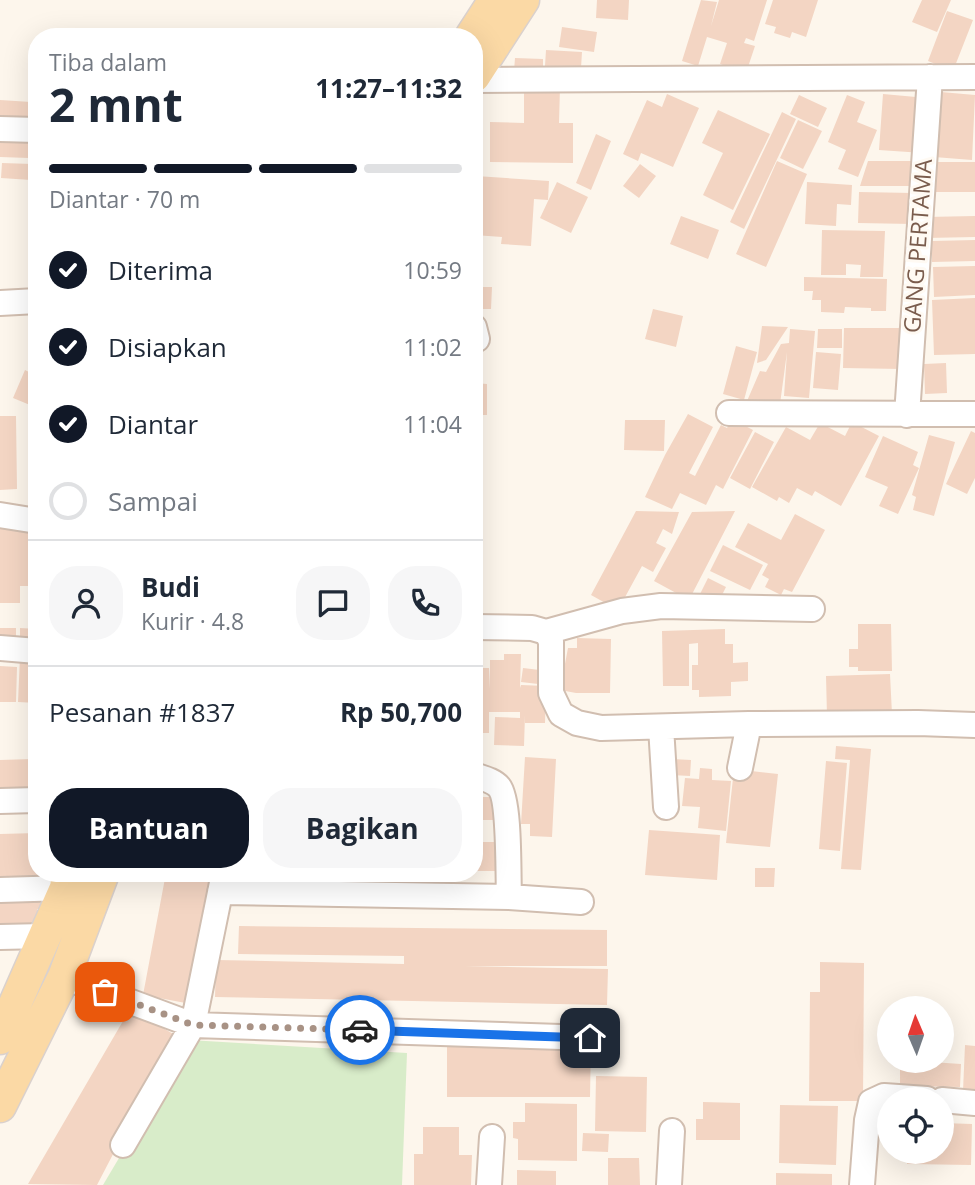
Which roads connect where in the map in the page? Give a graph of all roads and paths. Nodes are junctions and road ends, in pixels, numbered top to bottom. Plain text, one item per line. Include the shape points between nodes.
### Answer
1 (495, 0) edge
2 (523, 0) edge
3 (477, 28) edge
4 (483, 64) edge
5 (975, 76) edge
6 (483, 78) edge
7 (930, 78) junction
8 (0, 129) edge
9 (28, 131) edge
10 (28, 301) edge
11 (0, 303) edge
12 (729, 413) dead end
13 (975, 414) edge
14 (907, 415) junction
15 (0, 515) edge
16 (28, 519) edge
17 (812, 608) dead end
18 (483, 627) edge
19 (545, 632) junction
20 (0, 648) edge
21 (28, 650) edge
22 (749, 724) junction
23 (975, 725) edge
24 (661, 727) junction
25 (740, 768) dead end
26 (483, 779) edge
27 (28, 800) edge
28 (0, 801) edge
29 (666, 807) dead end
30 (60, 882) edge
31 (67, 882) edge
32 (100, 882) edge
33 (222, 883) edge
34 (0, 890) edge
35 (509, 897) junction
36 (580, 902) dead end
37 (44, 936) junction
38 (0, 937) edge
39 (64, 977) junction
40 (193, 1025) junction
41 (5, 1026) edge
42 (40, 1027) junction
43 (590, 1038) dead end
44 (877, 1099) edge
45 (954, 1101) edge
46 (975, 1103) edge
47 (0, 1106) edge
48 (672, 1131) dead end
49 (492, 1137) dead end
50 (123, 1145) dead end
51 (489, 1185) edge
52 (669, 1185) edge
53 (862, 1185) edge

1 - 3 main road
2 - 4 main road
5 - 7 street
6 - 7 street
7 - 14 street, GANG PERTAMA
8 - 9 street
10 - 11 street
12 - 14 street
13 - 14 street
15 - 16 street
17 - 19 street via 661,606 622,611
18 - 19 street
19 - 24 street via 551,641 551,692 561,714 576,723 601,728
20 - 21 street
22 - 23 street
22 - 24 street
22 - 25 street
24 - 29 street
26 - 35 street via 501,789 506,806
27 - 28 street
30 - 34 street
31 - 37 main road
32 - 39 main road
33 - 35 street
33 - 40 street
35 - 36 street
37 - 38 street
37 - 41 main road
39 - 40 street
39 - 42 main road
40 - 43 street
40 - 50 street
41 - 42 main road
42 - 47 main road
44 - 53 street via 871,1102 867,1120
45 - 46 street
48 - 52 street
49 - 51 street

